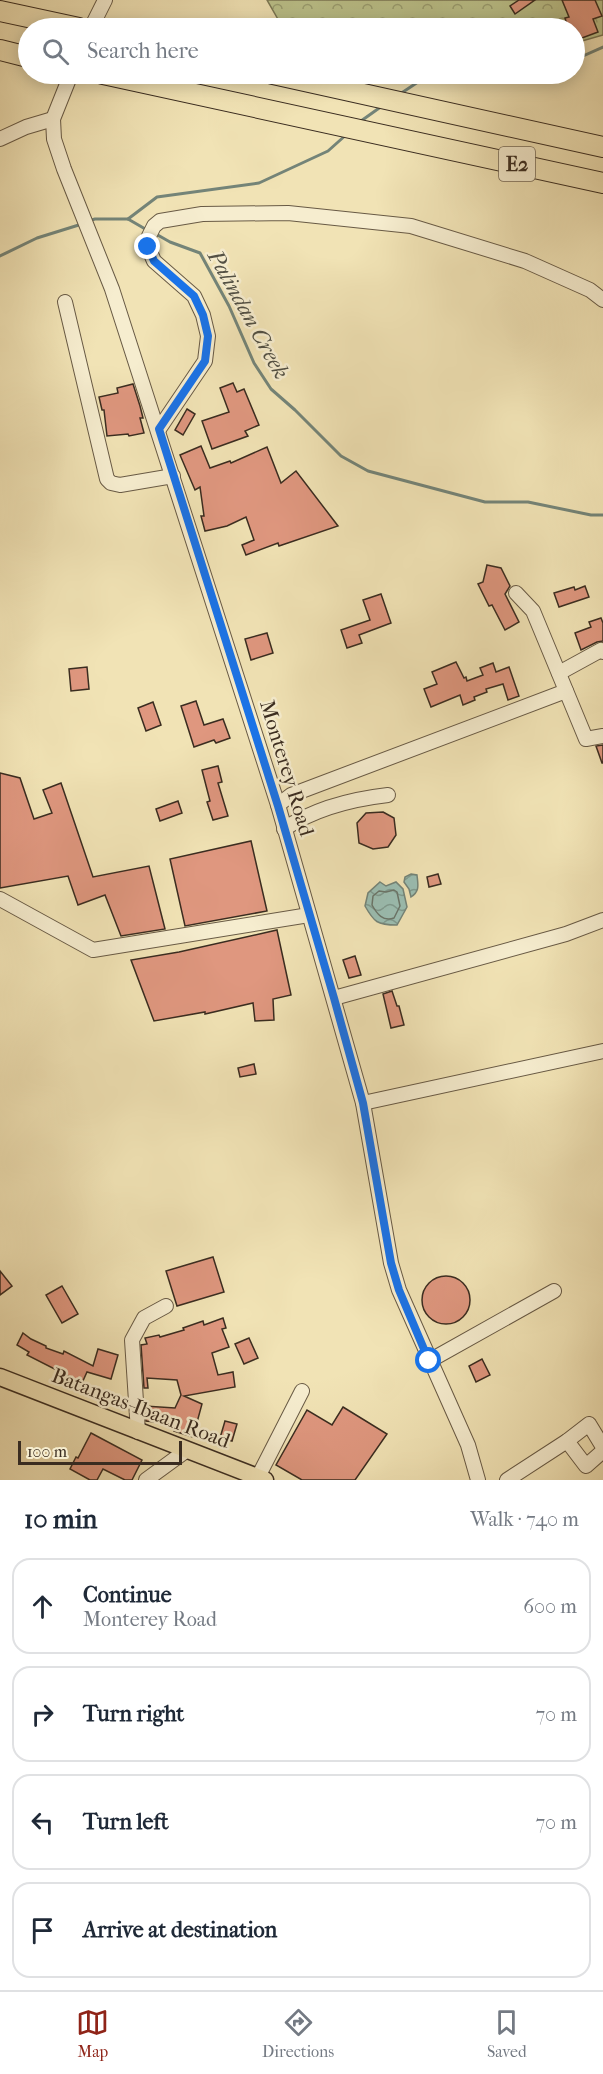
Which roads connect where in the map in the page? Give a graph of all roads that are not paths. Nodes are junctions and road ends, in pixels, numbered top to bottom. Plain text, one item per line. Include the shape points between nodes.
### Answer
1 (105, 0) edge
2 (0, 11) edge
3 (30, 18) edge
4 (96, 18) edge
5 (0, 50) edge
6 (18, 54) edge
7 (67, 84) edge
8 (150, 84) edge
9 (315, 84) edge
10 (53, 119) junction
11 (0, 138) edge
12 (603, 147) edge
13 (603, 183) edge
14 (603, 300) edge
15 (65, 302) dead end
16 (159, 429) junction
17 (173, 476) junction
18 (516, 593) dead end
19 (603, 652) edge
20 (559, 673) junction
21 (566, 691) junction
22 (603, 736) edge
23 (291, 795) junction
24 (388, 795) dead end
25 (278, 806) junction
26 (299, 819) junction
27 (284, 829) junction
28 (0, 899) edge
29 (309, 915) junction
30 (603, 920) edge
31 (334, 998) junction
32 (603, 1051) edge
33 (363, 1103) junction
34 (554, 1291) dead end
35 (166, 1306) dead end
36 (429, 1361) junction
37 (0, 1377) edge
38 (302, 1391) dead end
39 (138, 1432) junction
40 (567, 1441) junction
41 (603, 1449) edge
42 (187, 1450) junction
43 (261, 1478) edge
44 (146, 1480) edge
45 (478, 1480) edge
46 (507, 1480) edge

1 - 4 street
2 - 3 highway
5 - 6 highway
7 - 10 street, Monterey Road
8 - 13 highway, E2
9 - 12 highway, E2
10 - 11 street
10 - 16 street, Monterey Road via 54,140 112,289
14 - 16 street via 590,290 525,261 411,226 288,213 202,214 160,221 152,231 148,247 154,261 194,296 208,336 205,361
15 - 17 street via 107,479 120,485
16 - 17 street, Monterey Road
17 - 25 street, Monterey Road
18 - 20 street via 533,611
19 - 20 street
20 - 21 street
21 - 22 street via 586,739
21 - 23 street
23 - 25 street
23 - 26 street
24 - 26 street via 363,798
25 - 27 street, Monterey Road
26 - 27 street
27 - 29 street, Monterey Road
28 - 29 street via 93,950
29 - 31 street, Monterey Road
30 - 31 street via 566,934
31 - 33 street, Monterey Road
32 - 33 street
33 - 36 street, Monterey Road via 391,1263
34 - 36 street
35 - 39 street via 144,1318 132,1340
36 - 45 street, Monterey Road via 468,1445
37 - 39 main road, Batangas-Ibaan Road
38 - 43 street
39 - 42 main road, Batangas-Ibaan Road
40 - 41 street via 586,1466
40 - 41 street via 589,1424
40 - 46 street
42 - 43 main road, Batangas-Ibaan Road
42 - 44 street

